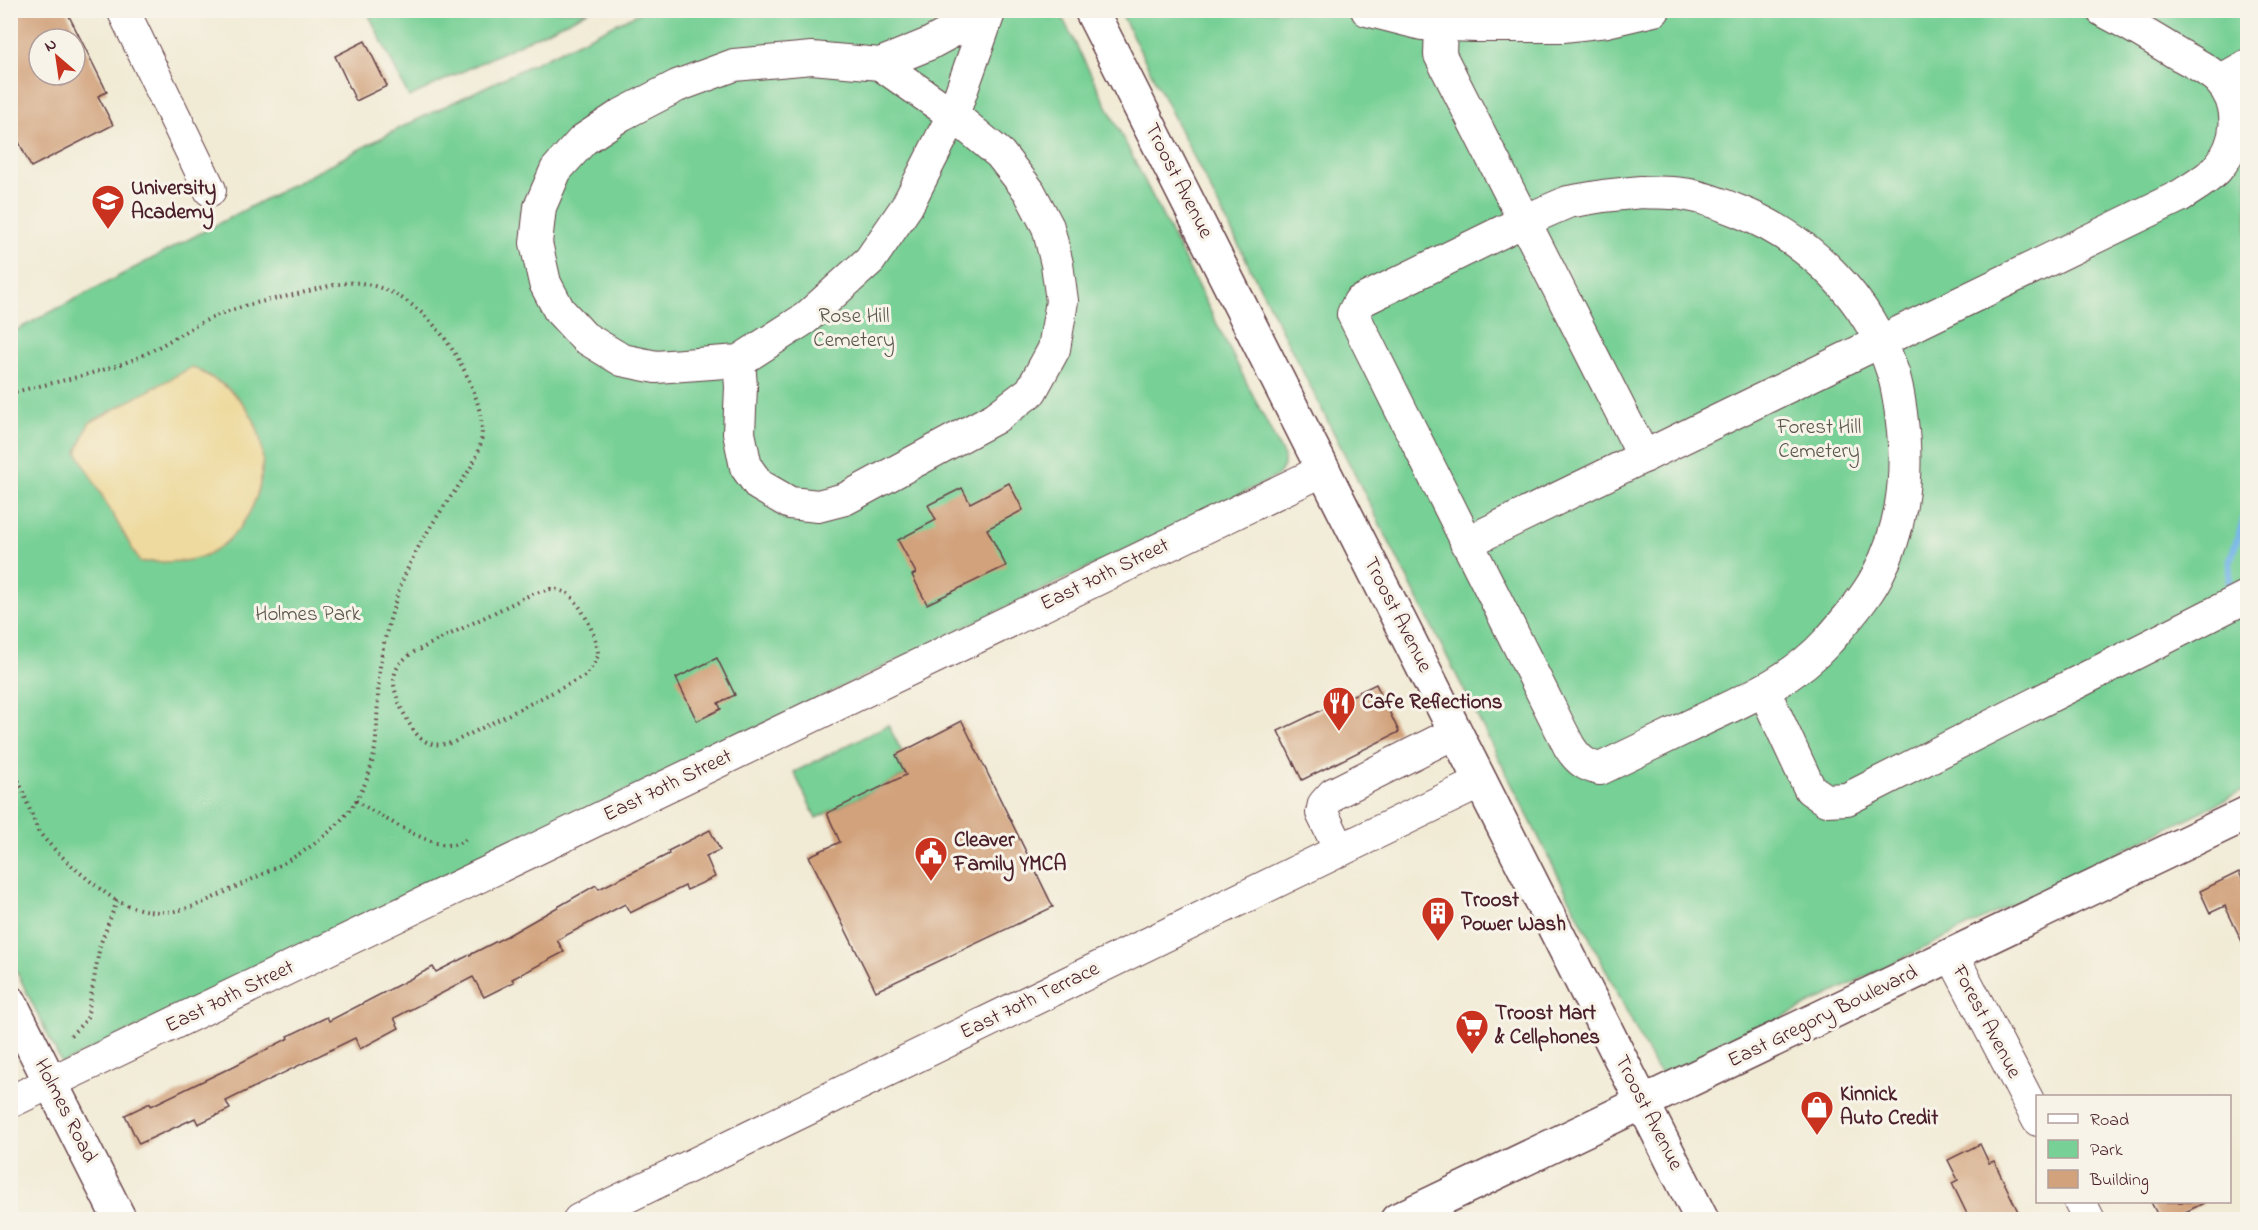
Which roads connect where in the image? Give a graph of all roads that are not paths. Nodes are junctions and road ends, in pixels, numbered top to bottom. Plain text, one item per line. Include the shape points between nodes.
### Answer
1 (123, 10) edge
2 (1091, 10) edge
3 (1367, 10) edge
4 (1654, 10) edge
5 (2102, 10) edge
6 (990, 11) edge
7 (2144, 22) edge
8 (1441, 25) junction
9 (880, 64) junction
10 (2247, 65) edge
11 (2220, 81) junction
12 (952, 115) junction
13 (210, 190) dead end
14 (1524, 221) junction
15 (1879, 342) junction
16 (739, 361) junction
17 (1644, 457) junction
18 (1324, 470) junction
19 (1466, 543) junction
20 (2247, 596) edge
21 (1764, 690) junction
22 (1456, 732) junction
23 (1481, 782) junction
24 (2247, 813) edge
25 (1340, 850) junction
26 (1952, 956) junction
27 (10, 1002) edge
28 (51, 1083) junction
29 (10, 1102) edge
30 (1643, 1103) junction
31 (2036, 1118) edge
32 (2080, 1203) edge
33 (120, 1220) edge
34 (579, 1220) edge
35 (1397, 1220) edge
36 (1702, 1220) edge
37 (2089, 1220) edge

1 - 13 street
2 - 18 main road, Troost Avenue
3 - 8 street
4 - 8 street via 1563,26
5 - 7 street
6 - 9 street via 929,44
6 - 12 street
7 - 11 street
8 - 14 street via 1440,55
9 - 12 street
9 - 16 street via 812,58 734,65 677,86 621,115 583,140 556,170 540,207 536,243 544,283 559,310 584,337 622,360 656,367
10 - 11 street
11 - 15 street via 2235,106 2237,127 2217,168 2202,182
12 - 16 street via 907,206 870,260 806,318
12 - 16 street via 999,154 1029,191 1048,227 1062,301 1054,349 1030,391 995,418 845,499 818,506 790,502 759,485 746,467 739,433
14 - 15 street via 1568,202 1641,192 1684,194 1719,203 1784,233 1819,260 1848,290
14 - 17 street
14 - 19 street via 1359,302 1353,314
15 - 17 street
15 - 21 street via 1893,373 1905,454 1903,498 1893,539 1877,576 1826,643
17 - 19 street
18 - 22 main road, Troost Avenue
18 - 28 street, East 70th Street
19 - 21 street via 1569,746 1588,766 1600,769
20 - 21 street via 1847,799 1826,800 1810,789
22 - 23 main road, Troost Avenue
22 - 25 street via 1333,794 1322,813
23 - 25 street, East 70th Terrace
23 - 30 main road, Troost Avenue
24 - 26 main road, East Gregory Boulevard
25 - 34 street, East 70th Terrace
26 - 30 main road, East Gregory Boulevard
26 - 31 street, Forest Avenue
27 - 28 main road, Holmes Road
28 - 29 street, East 70th Street
28 - 33 main road, Holmes Road
30 - 35 main road, East Gregory Boulevard
30 - 36 main road, Troost Avenue
32 - 37 street

